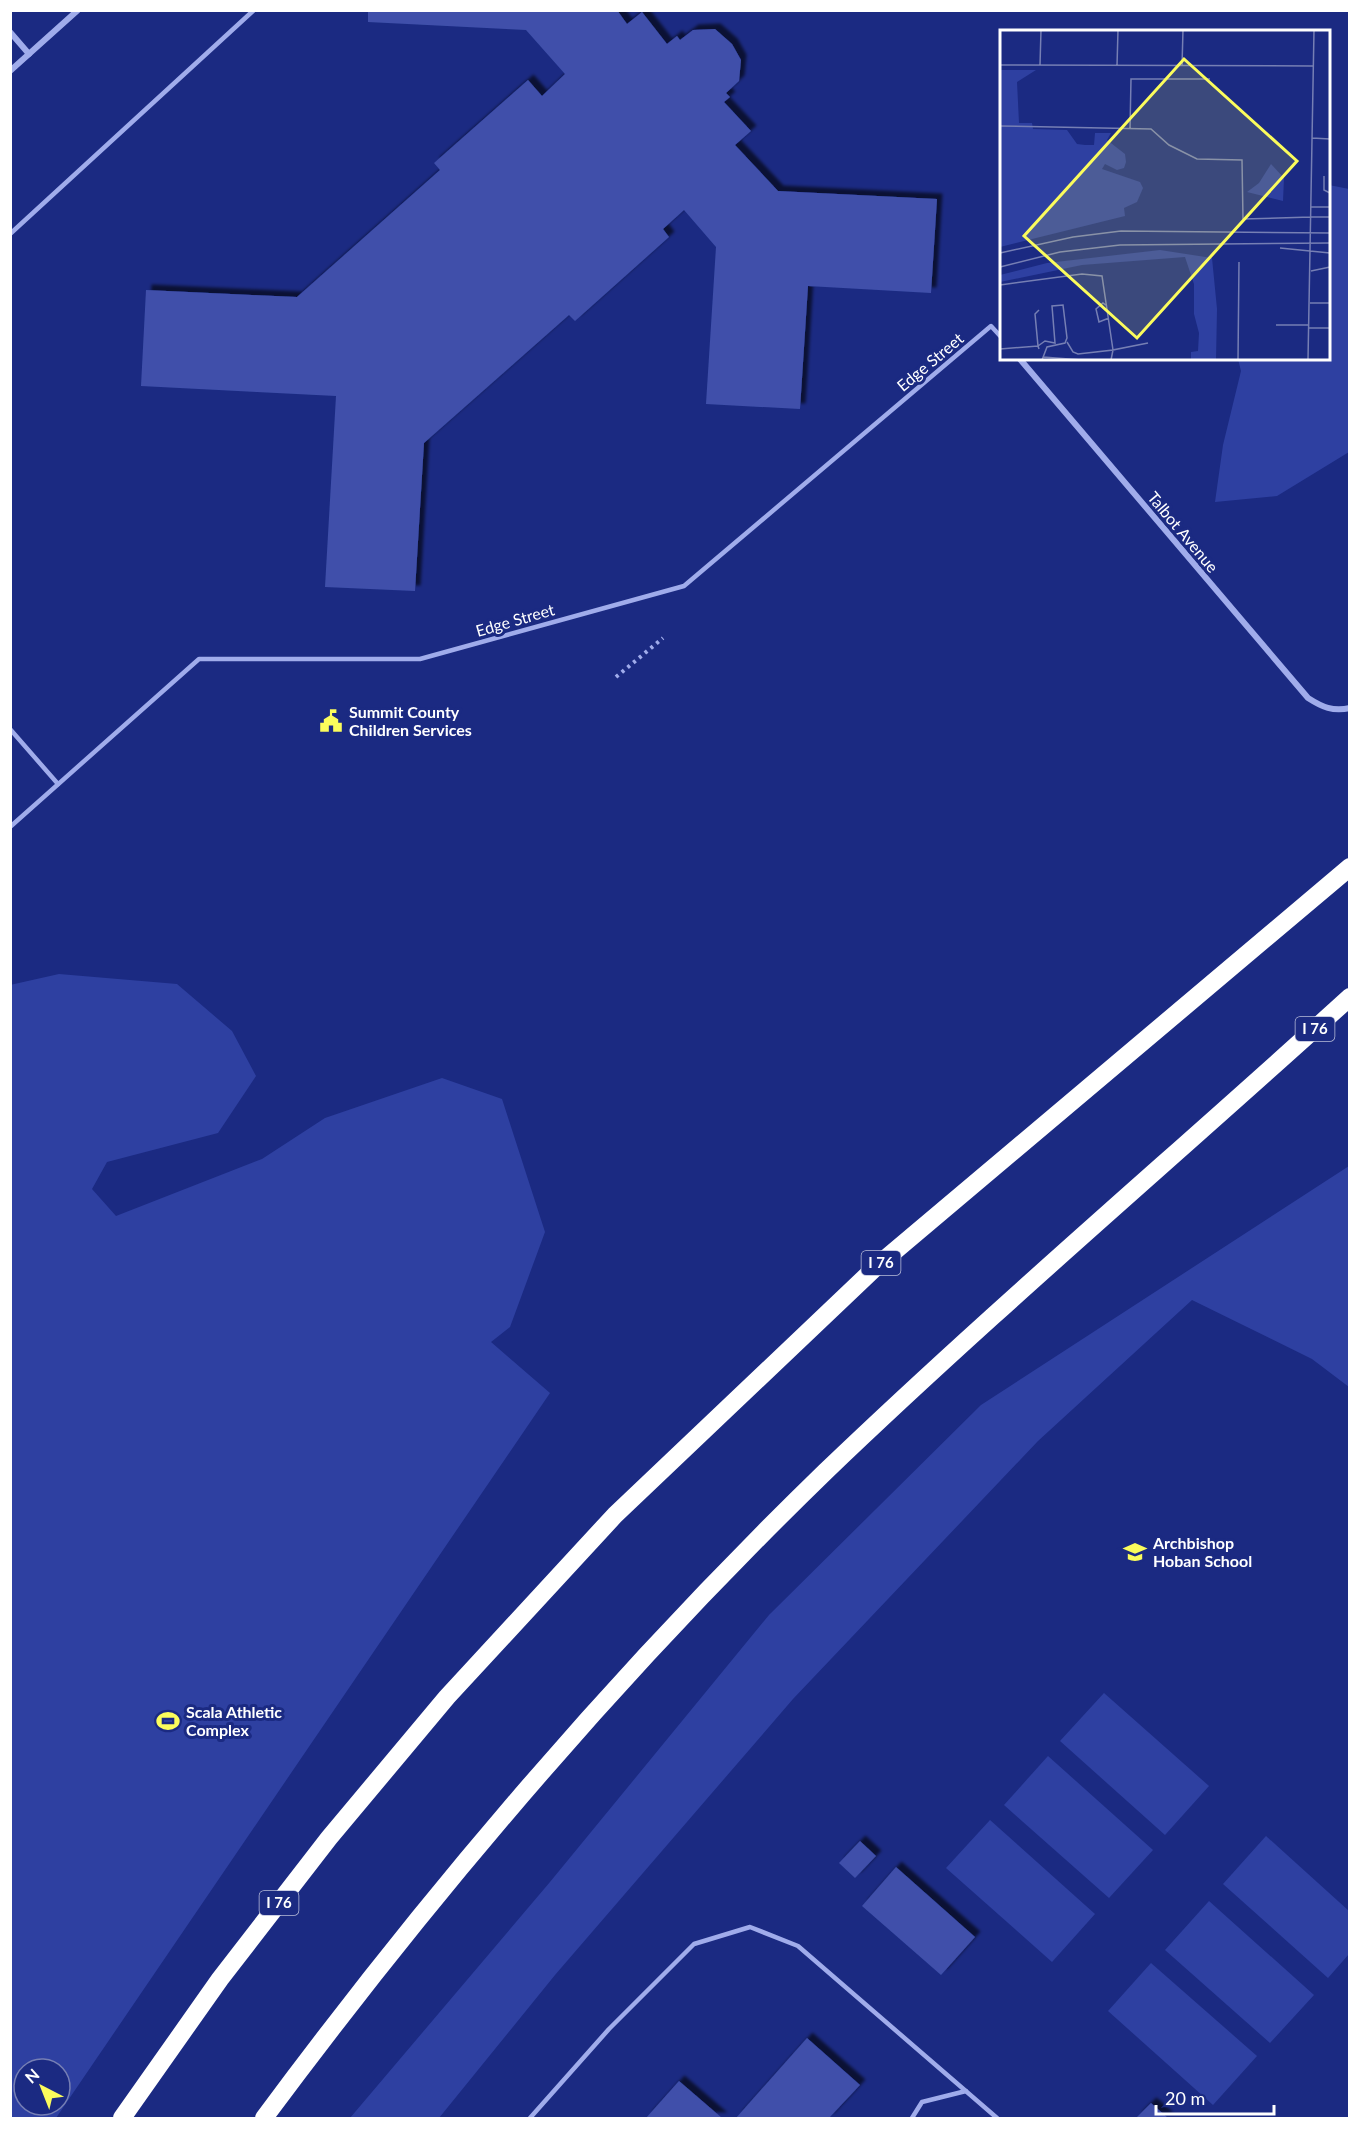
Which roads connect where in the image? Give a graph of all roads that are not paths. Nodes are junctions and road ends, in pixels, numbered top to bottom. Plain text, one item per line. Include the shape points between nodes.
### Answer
1 (78, 10) edge
2 (254, 10) edge
3 (10, 32) edge
4 (29, 54) junction
5 (10, 71) edge
6 (10, 234) edge
7 (1000, 336) edge
8 (1020, 360) edge
9 (1350, 708) edge
10 (10, 729) edge
11 (58, 784) junction
12 (10, 827) edge
13 (1350, 867) edge
14 (1350, 997) edge
15 (1350, 1008) edge
16 (1281, 1060) junction
17 (966, 2091) junction
18 (122, 2118) edge
19 (264, 2118) edge
20 (530, 2118) edge
21 (912, 2118) edge
22 (998, 2118) edge

1 - 4 street
2 - 6 lane
3 - 4 street
4 - 5 street
7 - 11 lane, Edge Street via 991,326 684,586 420,659 200,659
8 - 9 street, Talbot Avenue via 1308,698 1337,711
10 - 11 lane
11 - 12 lane, Edge Street
13 - 18 highway, I 76 via 877,1266 615,1515 447,1697 329,1838 220,1979
14 - 16 highway, I 76
15 - 16 highway
16 - 19 highway, I 76 via 982,1327 843,1456 688,1610 431,1901
17 - 20 lane via 798,1946 750,1927 694,1944 609,2029
17 - 21 lane via 922,2102
17 - 22 lane

